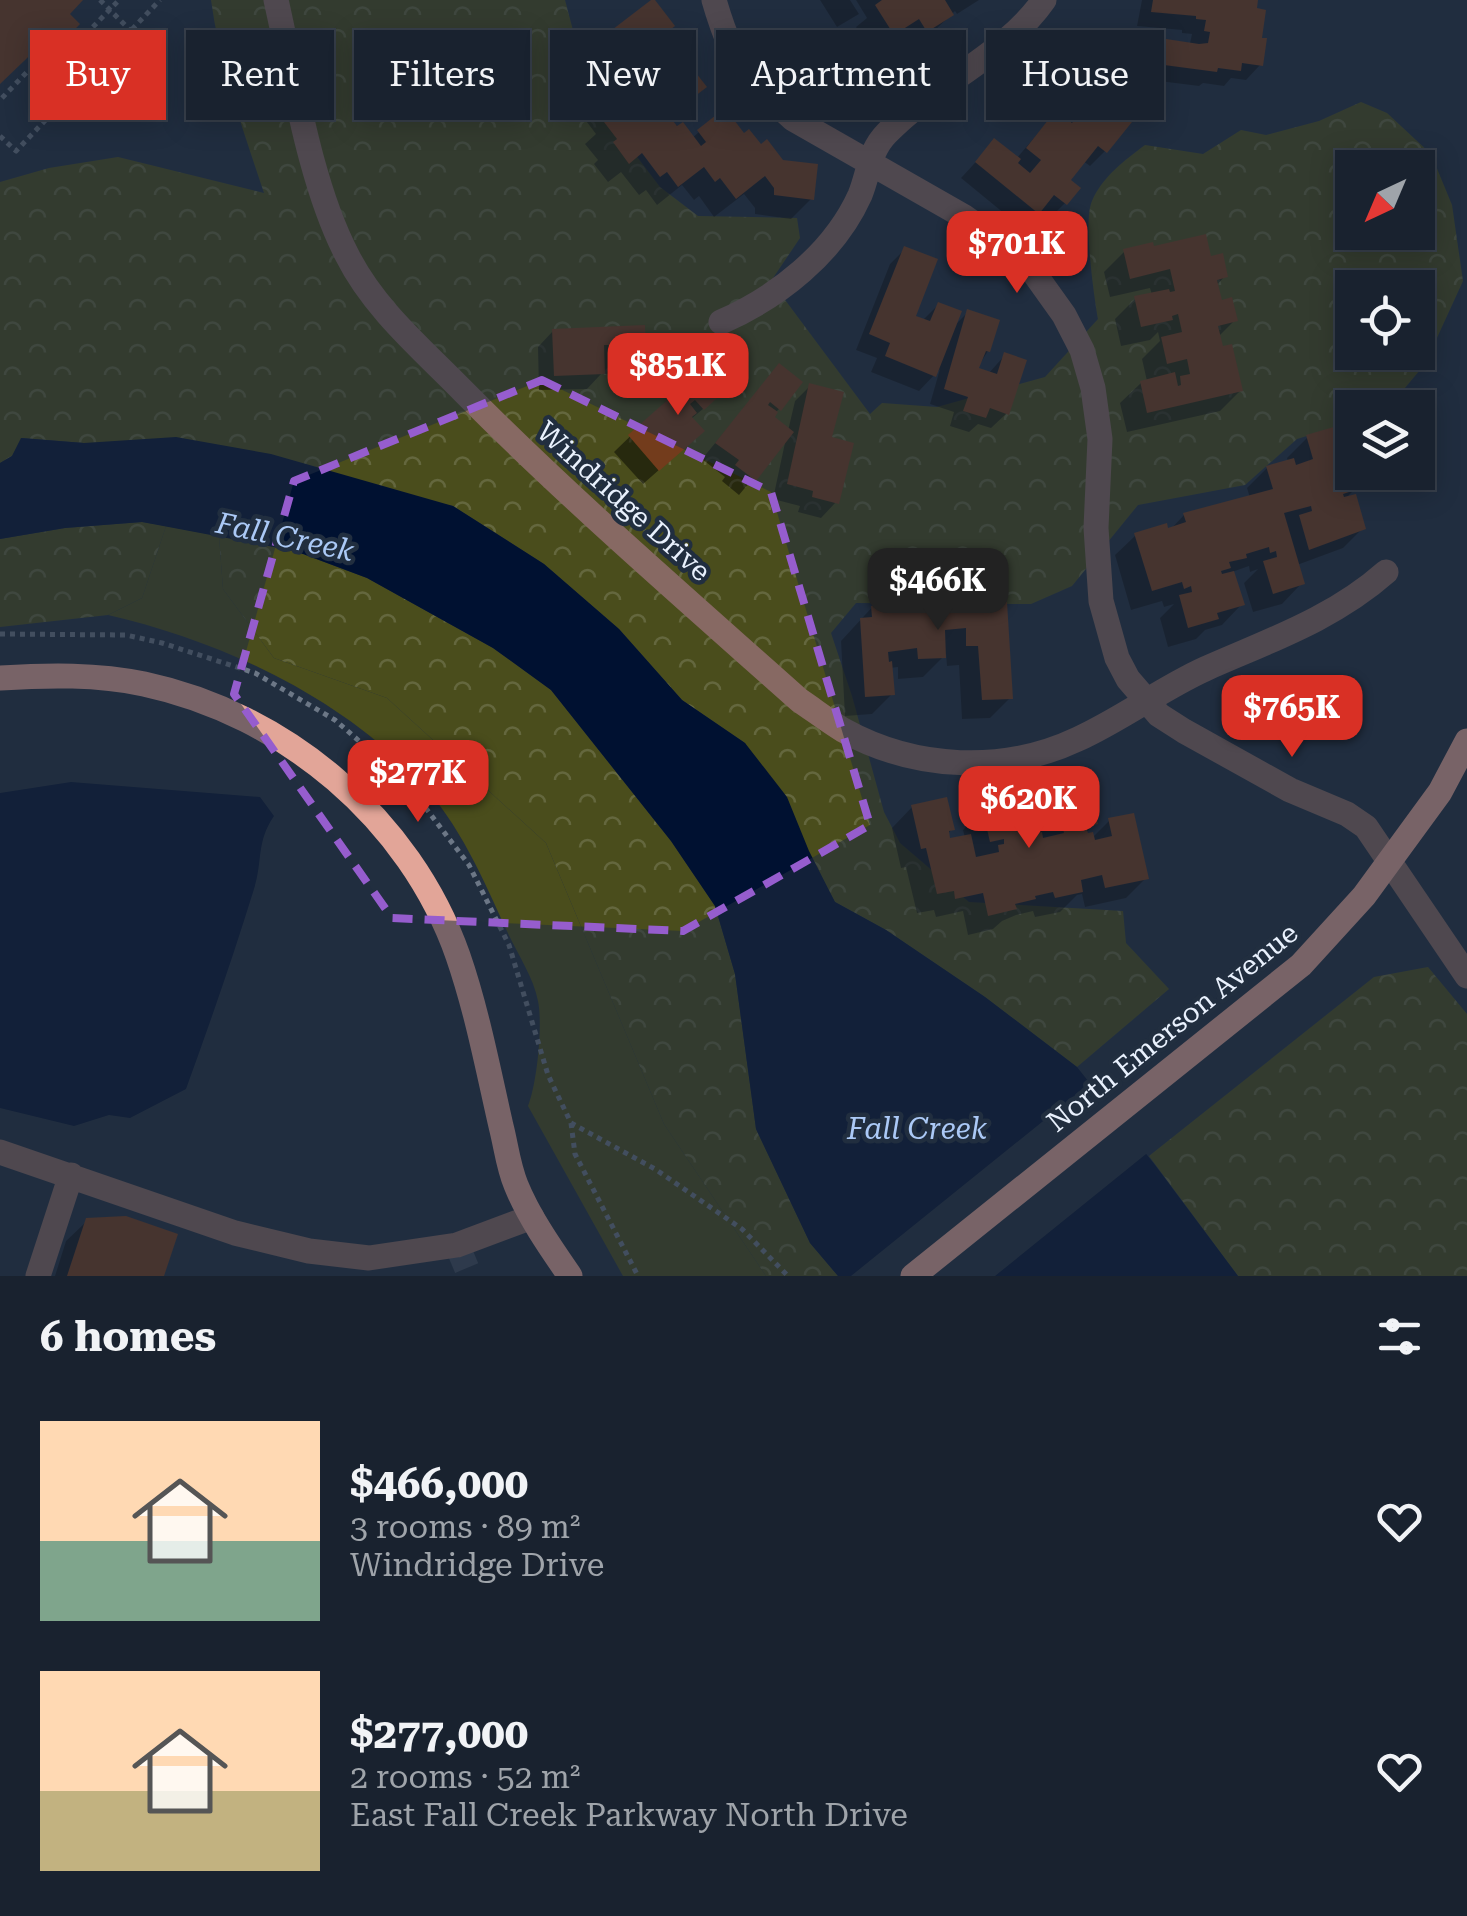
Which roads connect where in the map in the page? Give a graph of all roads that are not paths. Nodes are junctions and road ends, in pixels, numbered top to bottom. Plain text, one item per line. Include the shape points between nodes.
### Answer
1 (276, 0) edge
2 (714, 0) edge
3 (1044, 0) edge
4 (869, 164) junction
5 (722, 322) dead end
6 (1386, 572) dead end
7 (0, 678) edge
8 (1145, 702) junction
9 (1467, 742) edge
10 (1391, 859) junction
11 (1467, 976) edge
12 (0, 1152) edge
13 (71, 1175) junction
14 (532, 1218) junction
15 (38, 1276) edge
16 (570, 1276) edge
17 (913, 1276) edge

1 - 8 street, Windridge Drive via 323,194 370,294 516,445 799,700 877,746 927,760 979,764 1055,749
2 - 4 street via 725,37 754,83 793,120
3 - 4 street via 1014,33 902,118
4 - 5 street via 853,208 818,254 777,291
4 - 8 street via 1006,246 1034,273 1082,350 1098,414 1104,613 1117,658
6 - 8 street, Windridge Drive via 1309,624
7 - 14 main road via 108,679 200,699 286,743 358,800 412,862 450,936 515,1183
8 - 10 street via 1212,748 1354,818
9 - 10 main road, North Emerson Avenue
10 - 11 street
10 - 17 main road, North Emerson Avenue via 1300,964
12 - 13 street
13 - 14 street via 234,1233 369,1258 457,1245
13 - 15 street
14 - 16 main road

